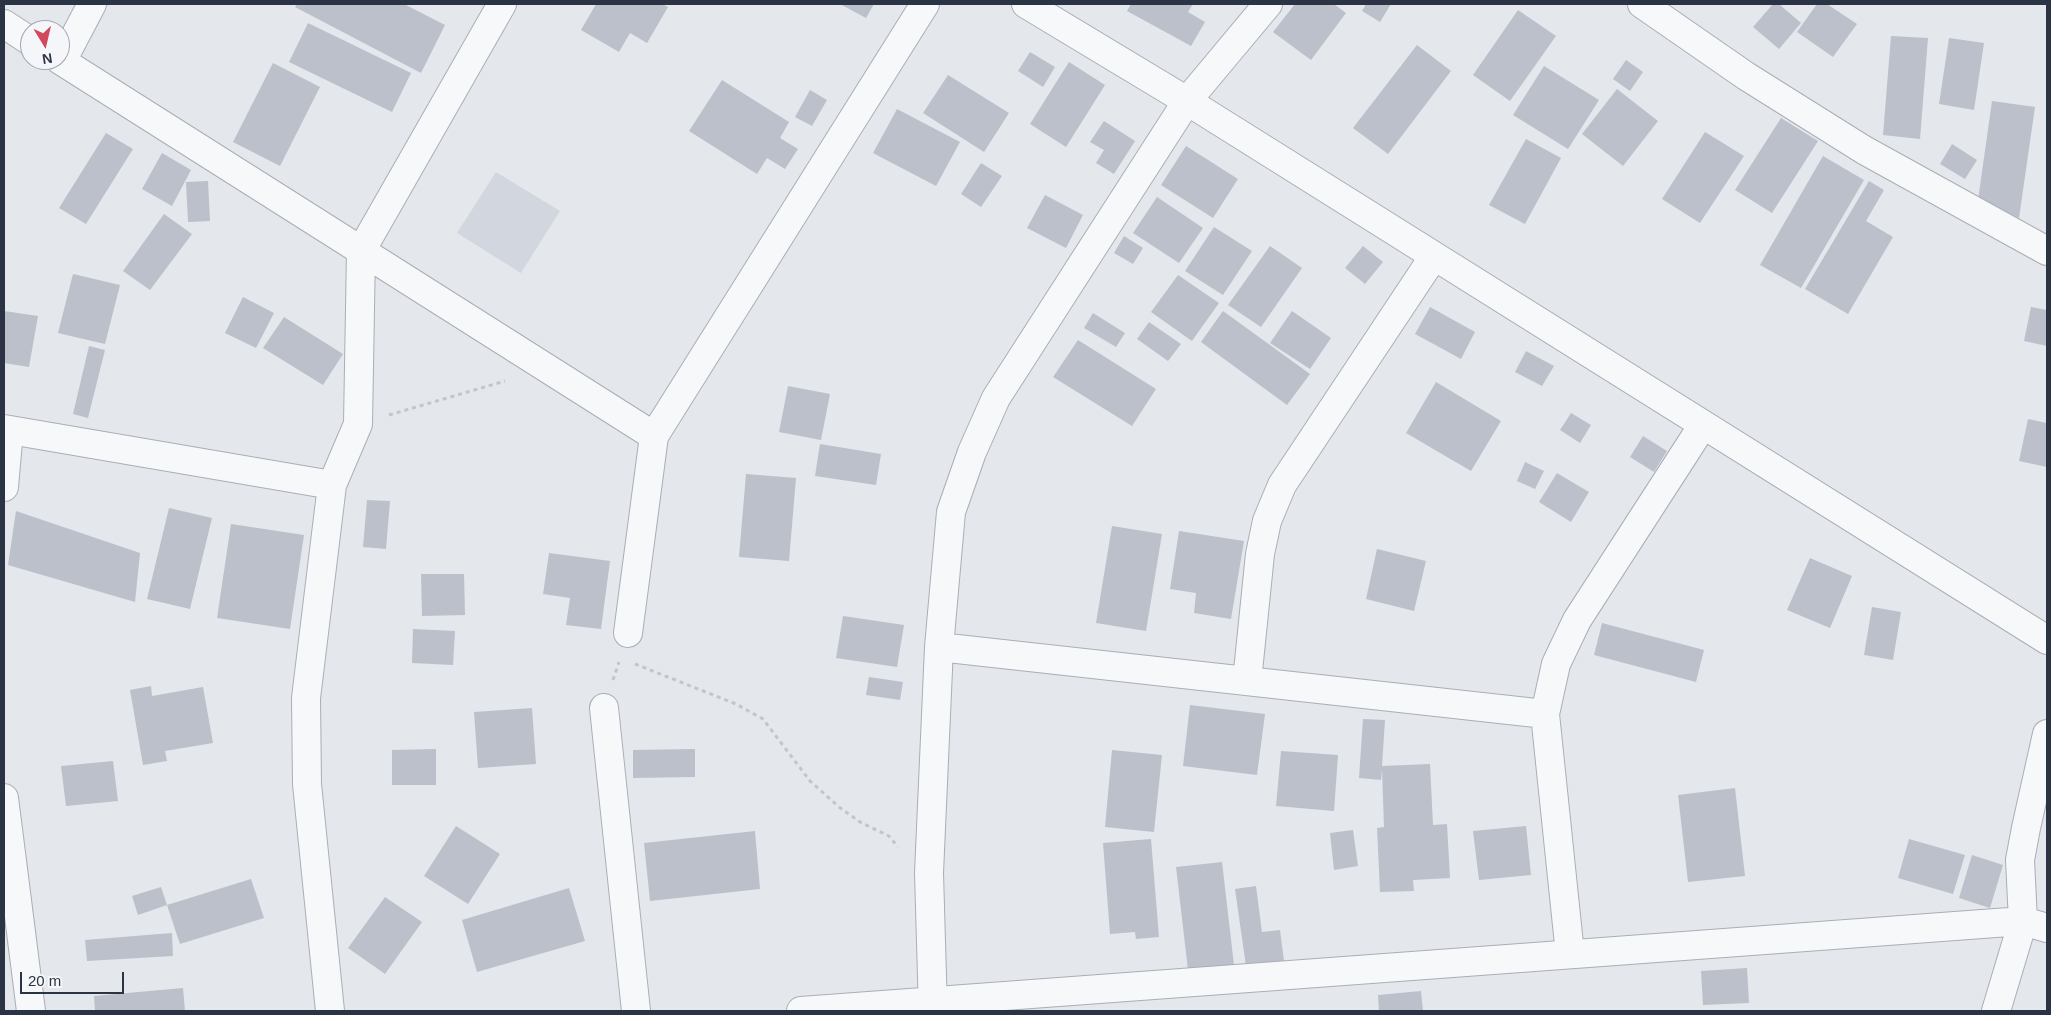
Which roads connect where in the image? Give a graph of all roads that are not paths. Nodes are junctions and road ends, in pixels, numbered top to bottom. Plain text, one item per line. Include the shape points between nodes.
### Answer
1 (92, 4) edge
2 (502, 4) edge
3 (925, 4) edge
4 (1026, 4) edge
5 (1268, 4) edge
6 (1642, 4) edge
7 (4, 24) edge
8 (20, 34) edge
9 (70, 44) edge
10 (70, 66) edge
11 (1187, 101) junction
12 (361, 251) junction
13 (2047, 251) edge
14 (1434, 256) junction
15 (1704, 425) junction
16 (7, 430) edge
17 (654, 436) junction
18 (332, 485) junction
19 (4, 487) edge
20 (2047, 640) edge
21 (624, 645) road end
22 (939, 647) junction
23 (1247, 681) junction
24 (604, 708) road end
25 (1545, 714) junction
26 (2047, 734) edge
27 (4, 798) edge
28 (2035, 925) edge
29 (1570, 954) junction
30 (932, 1006) edge
31 (32, 1011) edge
32 (330, 1011) edge
33 (636, 1011) edge
34 (801, 1011) edge
35 (1996, 1011) edge

1 - 9 street
2 - 12 street
3 - 17 street
4 - 11 street
5 - 11 street
6 - 13 street via 1746,76 1864,150
7 - 8 street
10 - 12 street
11 - 14 street
11 - 22 street via 996,398 951,512
12 - 17 street
12 - 18 street via 358,424
14 - 15 street
14 - 23 street via 1282,485 1267,521 1260,554
15 - 20 street
15 - 25 street via 1576,620 1556,664
16 - 18 street
16 - 19 street
17 - 21 street
18 - 32 street via 306,698 307,784
22 - 23 street
22 - 30 street via 929,873
23 - 25 street
24 - 33 street
25 - 29 street
26 - 28 street via 2020,860
27 - 31 street
28 - 29 street
28 - 35 street
29 - 30 street
30 - 34 street

